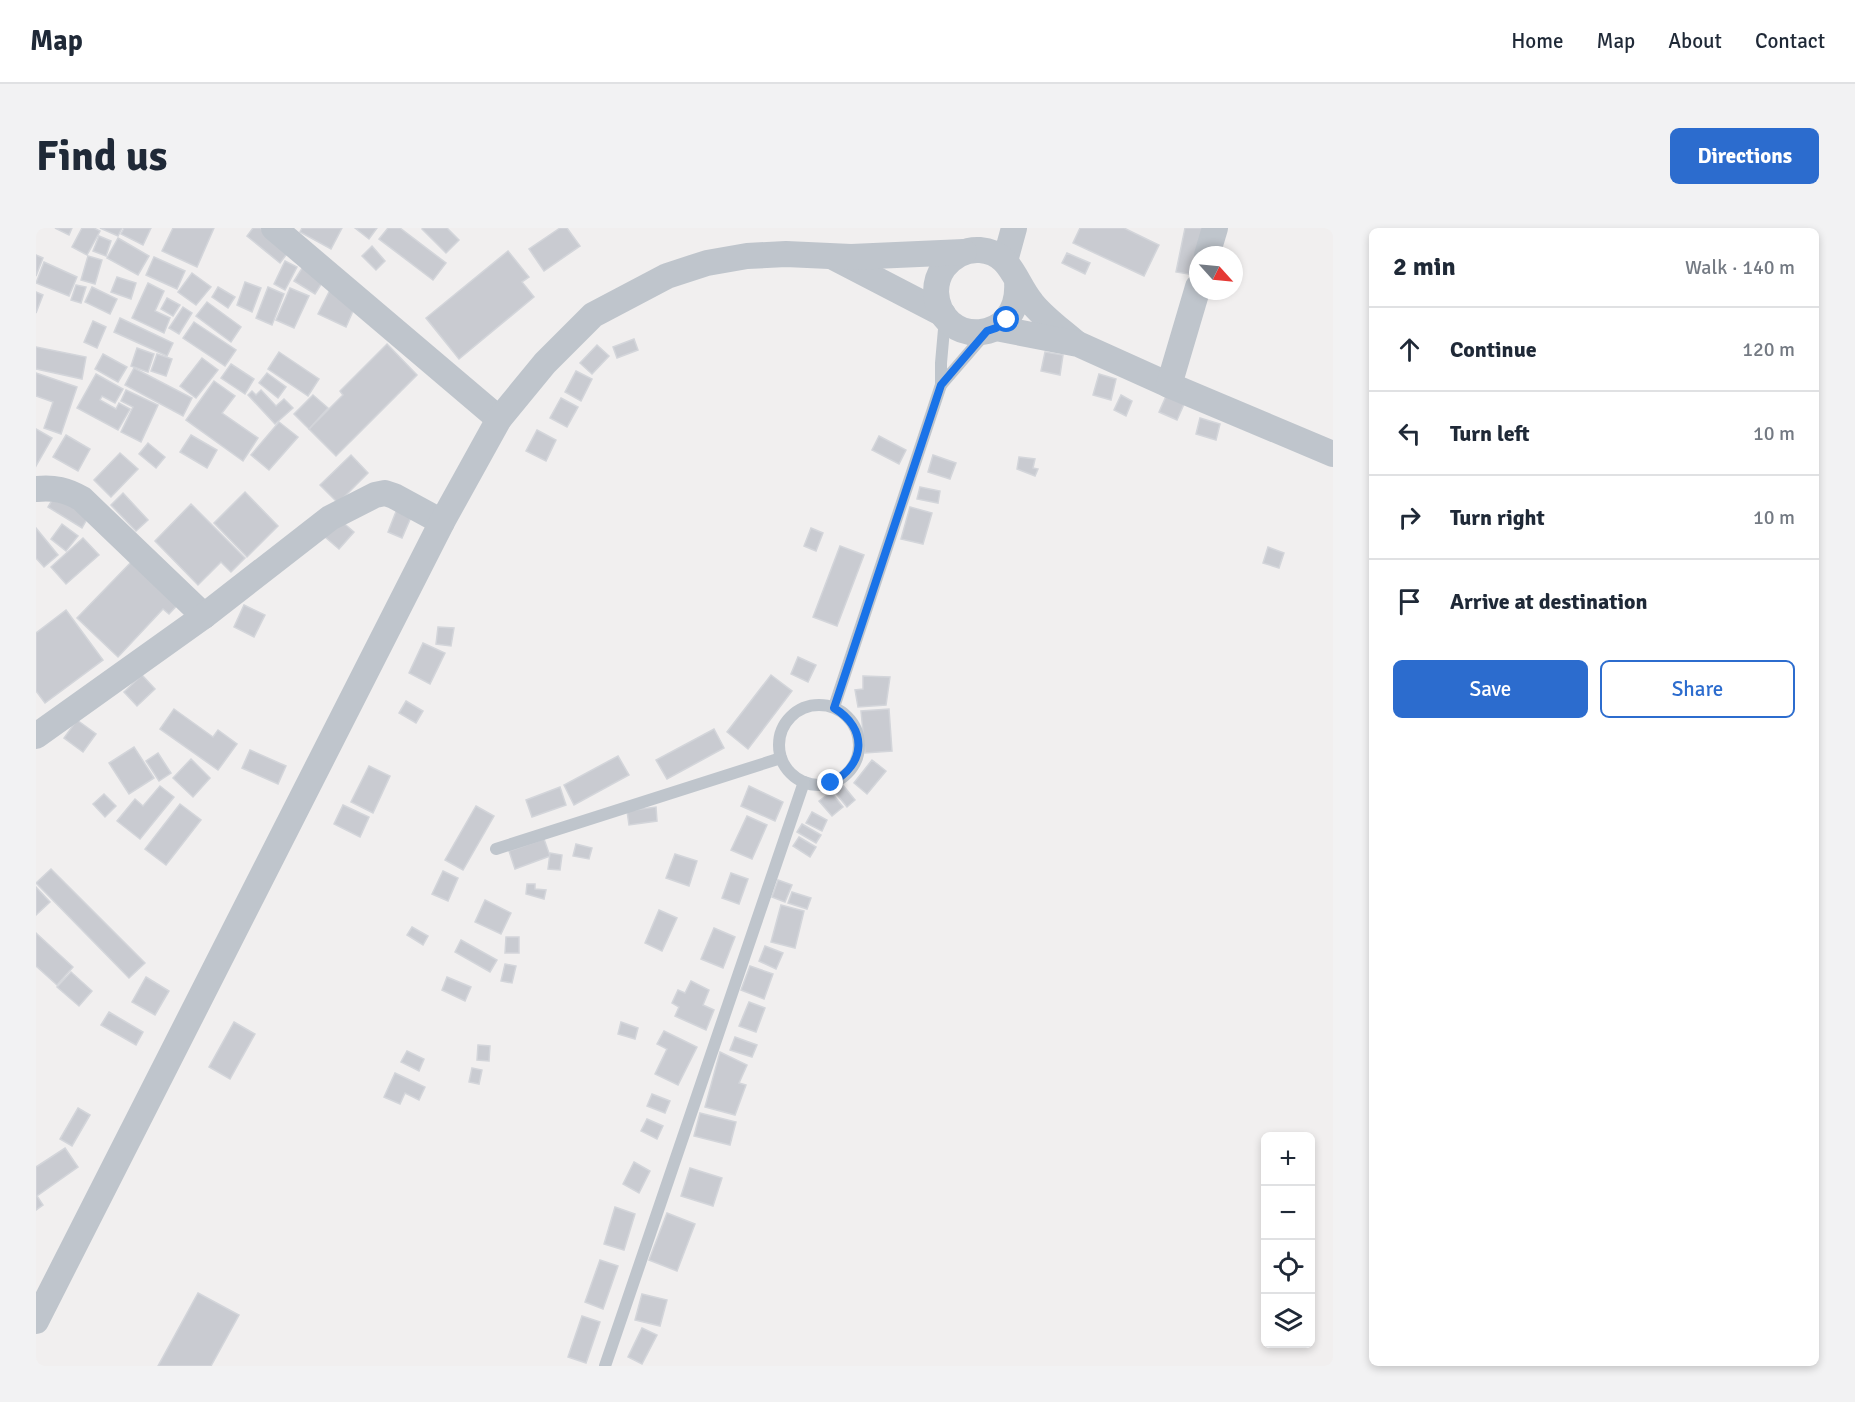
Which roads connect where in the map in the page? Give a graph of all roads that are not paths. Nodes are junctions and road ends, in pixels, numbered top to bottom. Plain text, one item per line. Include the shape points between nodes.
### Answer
1 (274, 228) edge
2 (1014, 228) edge
3 (1215, 228) edge
4 (969, 243) edge
5 (1210, 246) edge
6 (832, 257) junction
7 (1011, 271) junction
8 (1194, 300) edge
9 (944, 315) junction
10 (992, 329) junction
11 (1078, 345) junction
12 (941, 385) junction
13 (1169, 385) junction
14 (499, 419) junction
15 (1333, 454) edge
16 (36, 489) edge
17 (442, 522) junction
18 (204, 616) junction
19 (834, 708) junction
20 (36, 736) edge
21 (781, 758) junction
22 (804, 782) junction
23 (495, 849) dead end
24 (36, 1321) edge
25 (605, 1366) edge

1 - 14 street
2 - 7 street
3 - 5 street
4 - 6 street
4 - 7 street via 988,251
4 - 9 street via 948,262 938,278 937,296
6 - 9 street
6 - 14 street via 747,256 667,276 593,315 545,363
7 - 10 street via 1018,295 1015,308 1007,320
7 - 11 street via 1031,302
8 - 13 street
9 - 10 street via 968,332
9 - 12 lane
10 - 11 street
10 - 12 lane
11 - 13 street
12 - 19 lane
13 - 15 street
14 - 17 street
16 - 18 street via 66,490 82,500
17 - 18 street via 394,496 375,495 330,518
17 - 24 street
18 - 20 street
19 - 21 lane via 822,704 796,711 781,732
19 - 22 lane via 846,715 859,739 853,766 831,783
21 - 22 lane via 786,768
21 - 23 lane
22 - 25 lane

